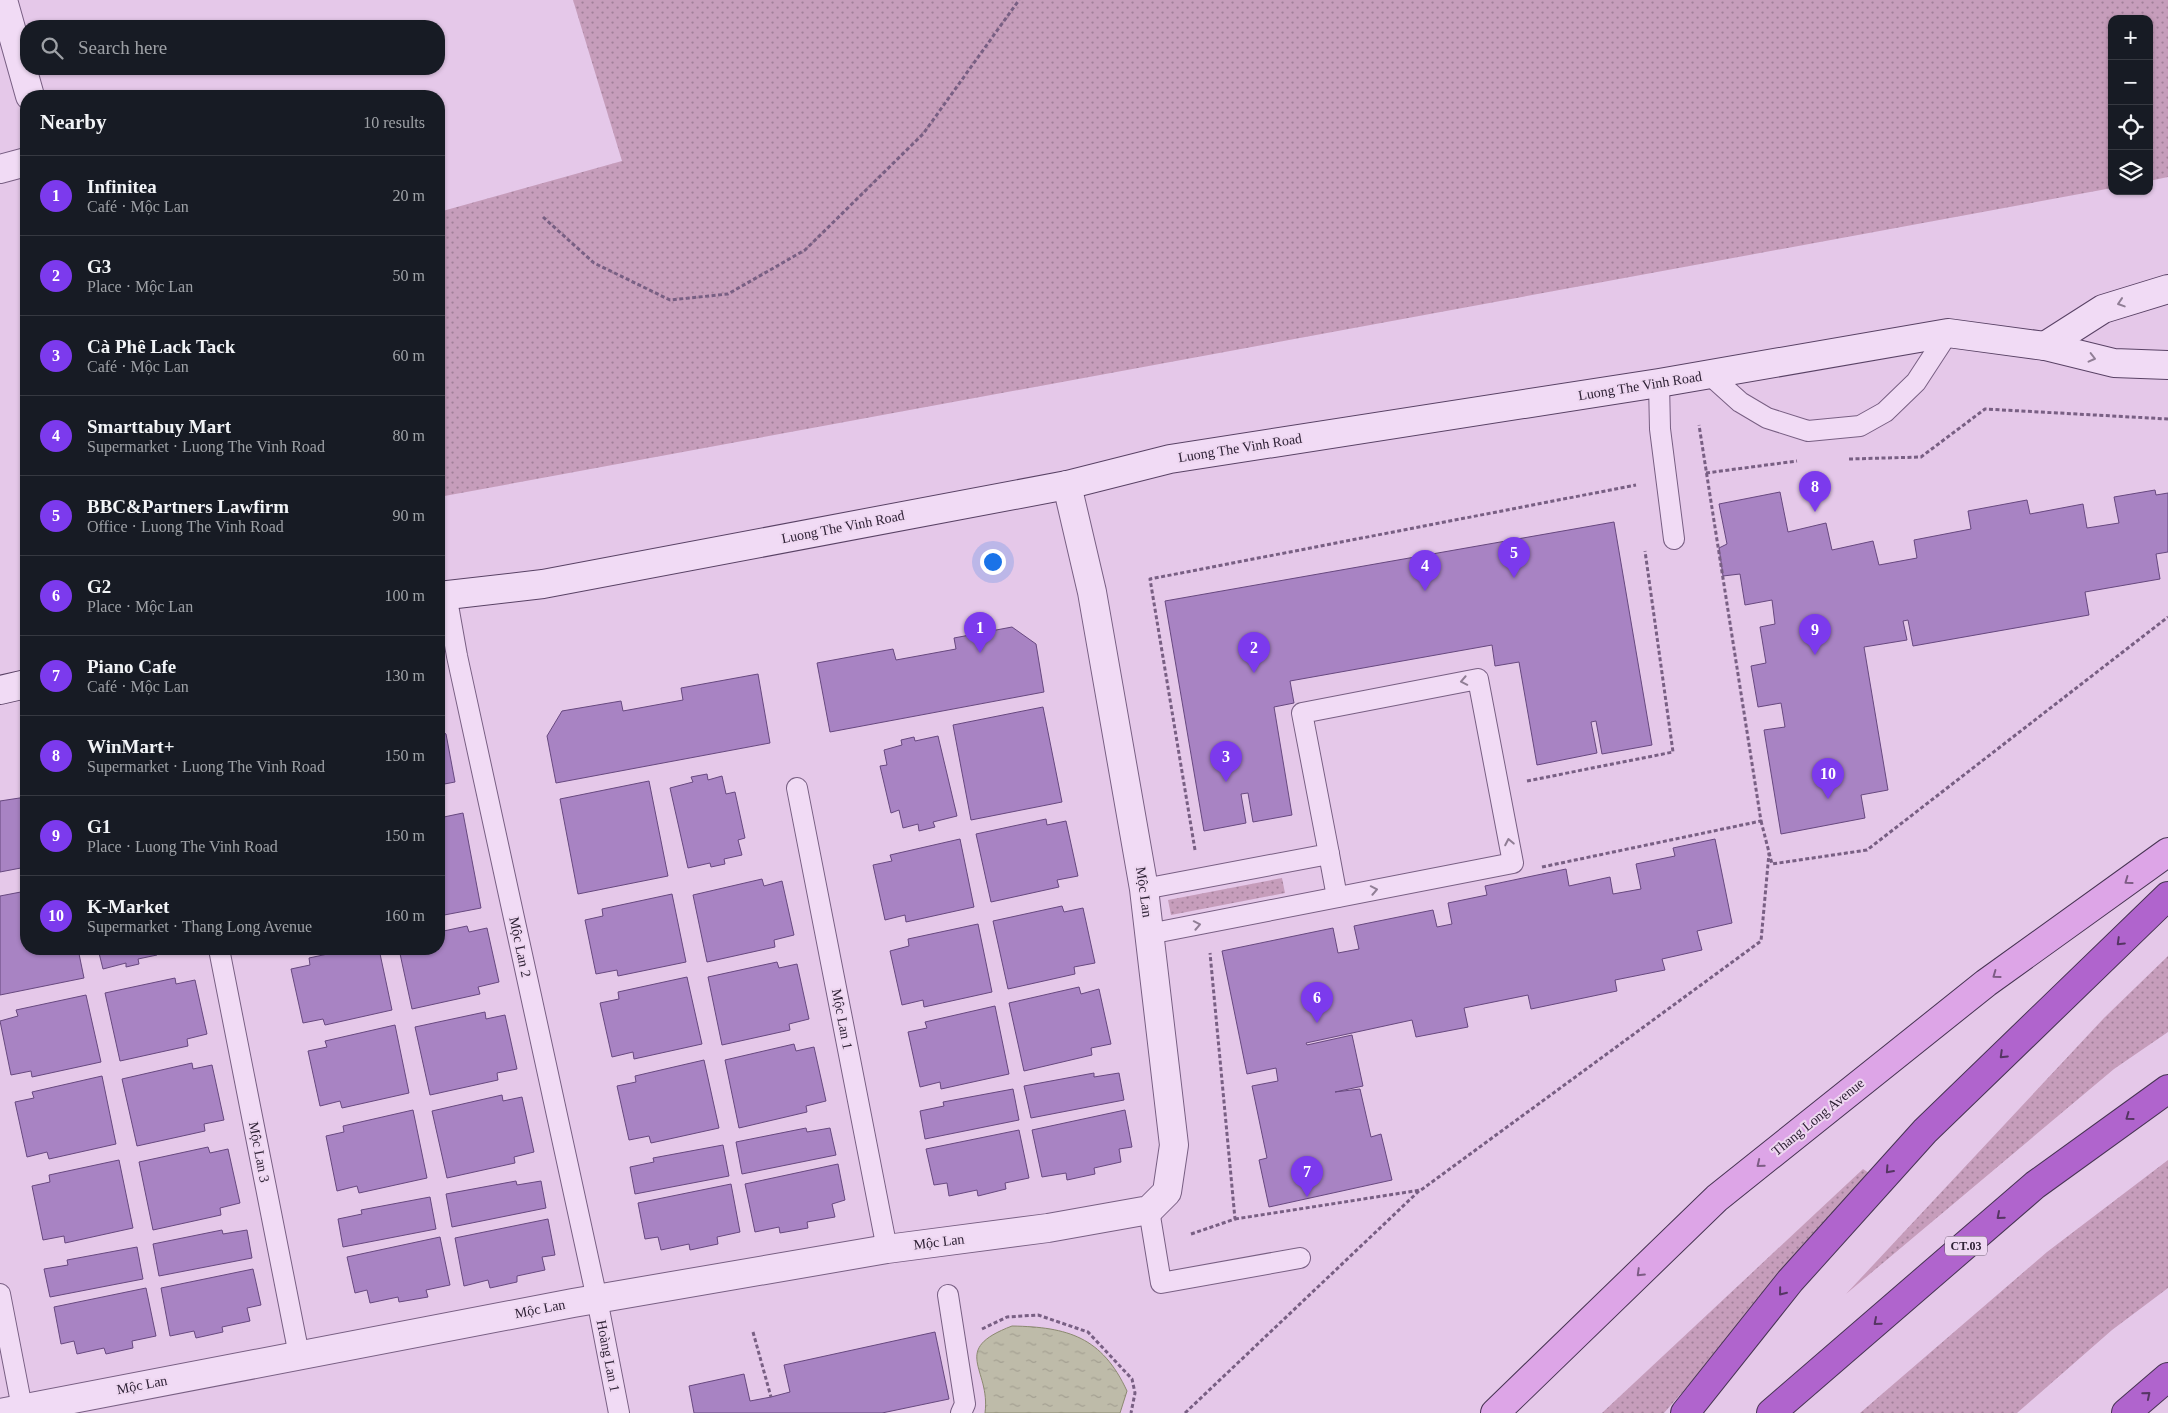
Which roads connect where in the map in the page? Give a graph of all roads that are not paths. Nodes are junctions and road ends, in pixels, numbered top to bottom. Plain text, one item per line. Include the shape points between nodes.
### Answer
1 (3, 0) edge
2 (20, 60) edge
3 (24, 75) edge
4 (28, 90) edge
5 (20, 164) edge
6 (0, 169) edge
7 (2168, 289) edge
8 (1948, 333) junction
9 (2045, 346) junction
10 (2168, 365) edge
11 (1710, 375) junction
12 (1659, 383) junction
13 (1067, 485) junction
14 (1674, 538) dead end
15 (445, 595) edge
16 (445, 607) edge
17 (20, 685) edge
18 (0, 690) edge
19 (797, 788) dead end
20 (2168, 852) edge
21 (1329, 854) junction
22 (1144, 890) junction
23 (2168, 896) edge
24 (1337, 897) junction
25 (1149, 934) junction
26 (219, 955) edge
27 (2168, 1088) edge
28 (1149, 1210) junction
29 (888, 1249) junction
30 (1300, 1258) dead end
31 (0, 1294) edge
32 (948, 1295) dead end
33 (597, 1299) junction
34 (299, 1355) junction
35 (2168, 1377) edge
36 (15, 1411) edge
37 (619, 1413) edge
38 (961, 1413) edge
39 (1495, 1413) edge
40 (1685, 1413) edge
41 (1772, 1413) edge
42 (2126, 1413) edge

1 - 2 street
3 - 4 street
5 - 6 street
7 -> 9 street via 2103,309
8 - 9 street, Luong The Vinh Road
8 - 11 street, Luong The Vinh Road
8 - 11 lane via 1916,382 1886,412 1860,426 1808,431 1767,418 1740,402
9 -> 10 street, Luong The Vinh Road via 2114,363
11 - 12 street, Luong The Vinh Road
12 - 13 street, Luong The Vinh Road via 1170,459
12 - 14 lane via 1660,429
13 - 15 street, Luong The Vinh Road via 543,584
13 - 22 street, Mộc Lan via 1092,592
16 - 33 lane, Mộc Lan 2
17 - 18 street
19 - 29 lane, Mộc Lan 1
20 -> 39 main road, Thang Long Avenue via 1986,983 1717,1198
21 - 22 lane
21 - 24 lane
24 -> 21 lane via 1513,863 1478,679 1302,713
22 - 25 street, Mộc Lan
23 -> 40 highway via 1924,1130 1790,1281
25 -> 24 lane
25 - 28 street, Mộc Lan via 1174,1144 1167,1192
26 - 34 lane, Mộc Lan 3
27 -> 41 highway, CT.03 via 2035,1186
28 - 29 street, Mộc Lan via 1048,1228
28 - 30 lane via 1161,1283
29 - 33 street, Mộc Lan
31 - 36 lane
32 - 38 lane via 965,1404
33 - 34 street, Mộc Lan
33 - 37 lane, Hoàng Lan 1
34 - 36 street, Mộc Lan
42 -> 35 highway

